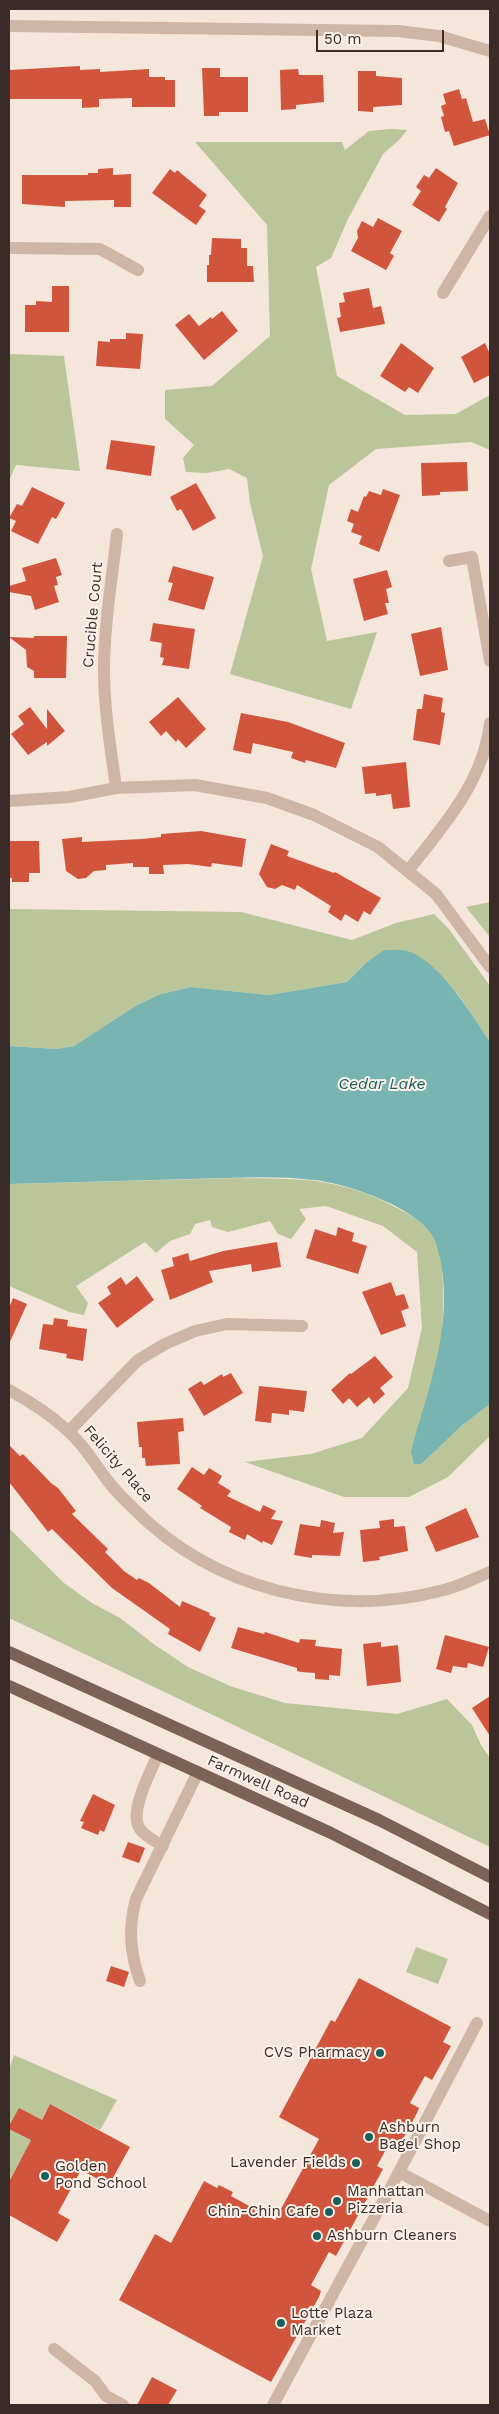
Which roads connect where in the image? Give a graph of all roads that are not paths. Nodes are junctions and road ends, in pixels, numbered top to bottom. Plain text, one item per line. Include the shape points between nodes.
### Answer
1 (9, 26) edge
2 (490, 51) edge
3 (490, 216) edge
4 (9, 248) edge
5 (138, 270) dead end
6 (443, 293) dead end
7 (117, 534) dead end
8 (449, 561) dead end
9 (490, 661) edge
10 (490, 724) edge
11 (116, 788) junction
12 (9, 801) edge
13 (408, 871) junction
14 (490, 967) edge
15 (302, 1326) dead end
16 (9, 1390) edge
17 (68, 1431) junction
18 (490, 1572) edge
19 (9, 1652) edge
20 (9, 1686) edge
21 (158, 1754) junction
22 (198, 1772) junction
23 (163, 1846) junction
24 (490, 1877) edge
25 (490, 1914) edge
26 (140, 1981) dead end
27 (477, 2023) dead end
28 (399, 2172) junction
29 (490, 2221) edge
30 (54, 2349) dead end
31 (123, 2405) edge
32 (273, 2405) edge

1 - 2 street via 398,30 440,36
3 - 6 street
4 - 5 street via 100,249
7 - 11 street, Crucible Court via 104,672
8 - 9 street via 472,557
10 - 13 street via 481,761 469,789
11 - 12 street via 68,797
11 - 13 street via 195,785 267,798 314,815 378,847
13 - 14 street via 436,894
15 - 17 street via 227,1324 196,1331 165,1344 138,1360
16 - 17 street, Felicity Place
17 - 18 street, Felicity Place via 108,1481 164,1537 202,1561 255,1586 342,1601 375,1601 445,1590
19 - 24 main road, Farmwell Road via 379,1820
20 - 21 main road, Farmwell Road
21 - 22 main road, Farmwell Road
21 - 23 street via 140,1800 136,1820 144,1834
22 - 23 street
22 - 25 main road, Farmwell Road via 393,1862
23 - 26 street via 142,1886 132,1914 131,1947
27 - 28 street
28 - 29 street
28 - 32 street
30 - 31 street via 95,2381 106,2396

